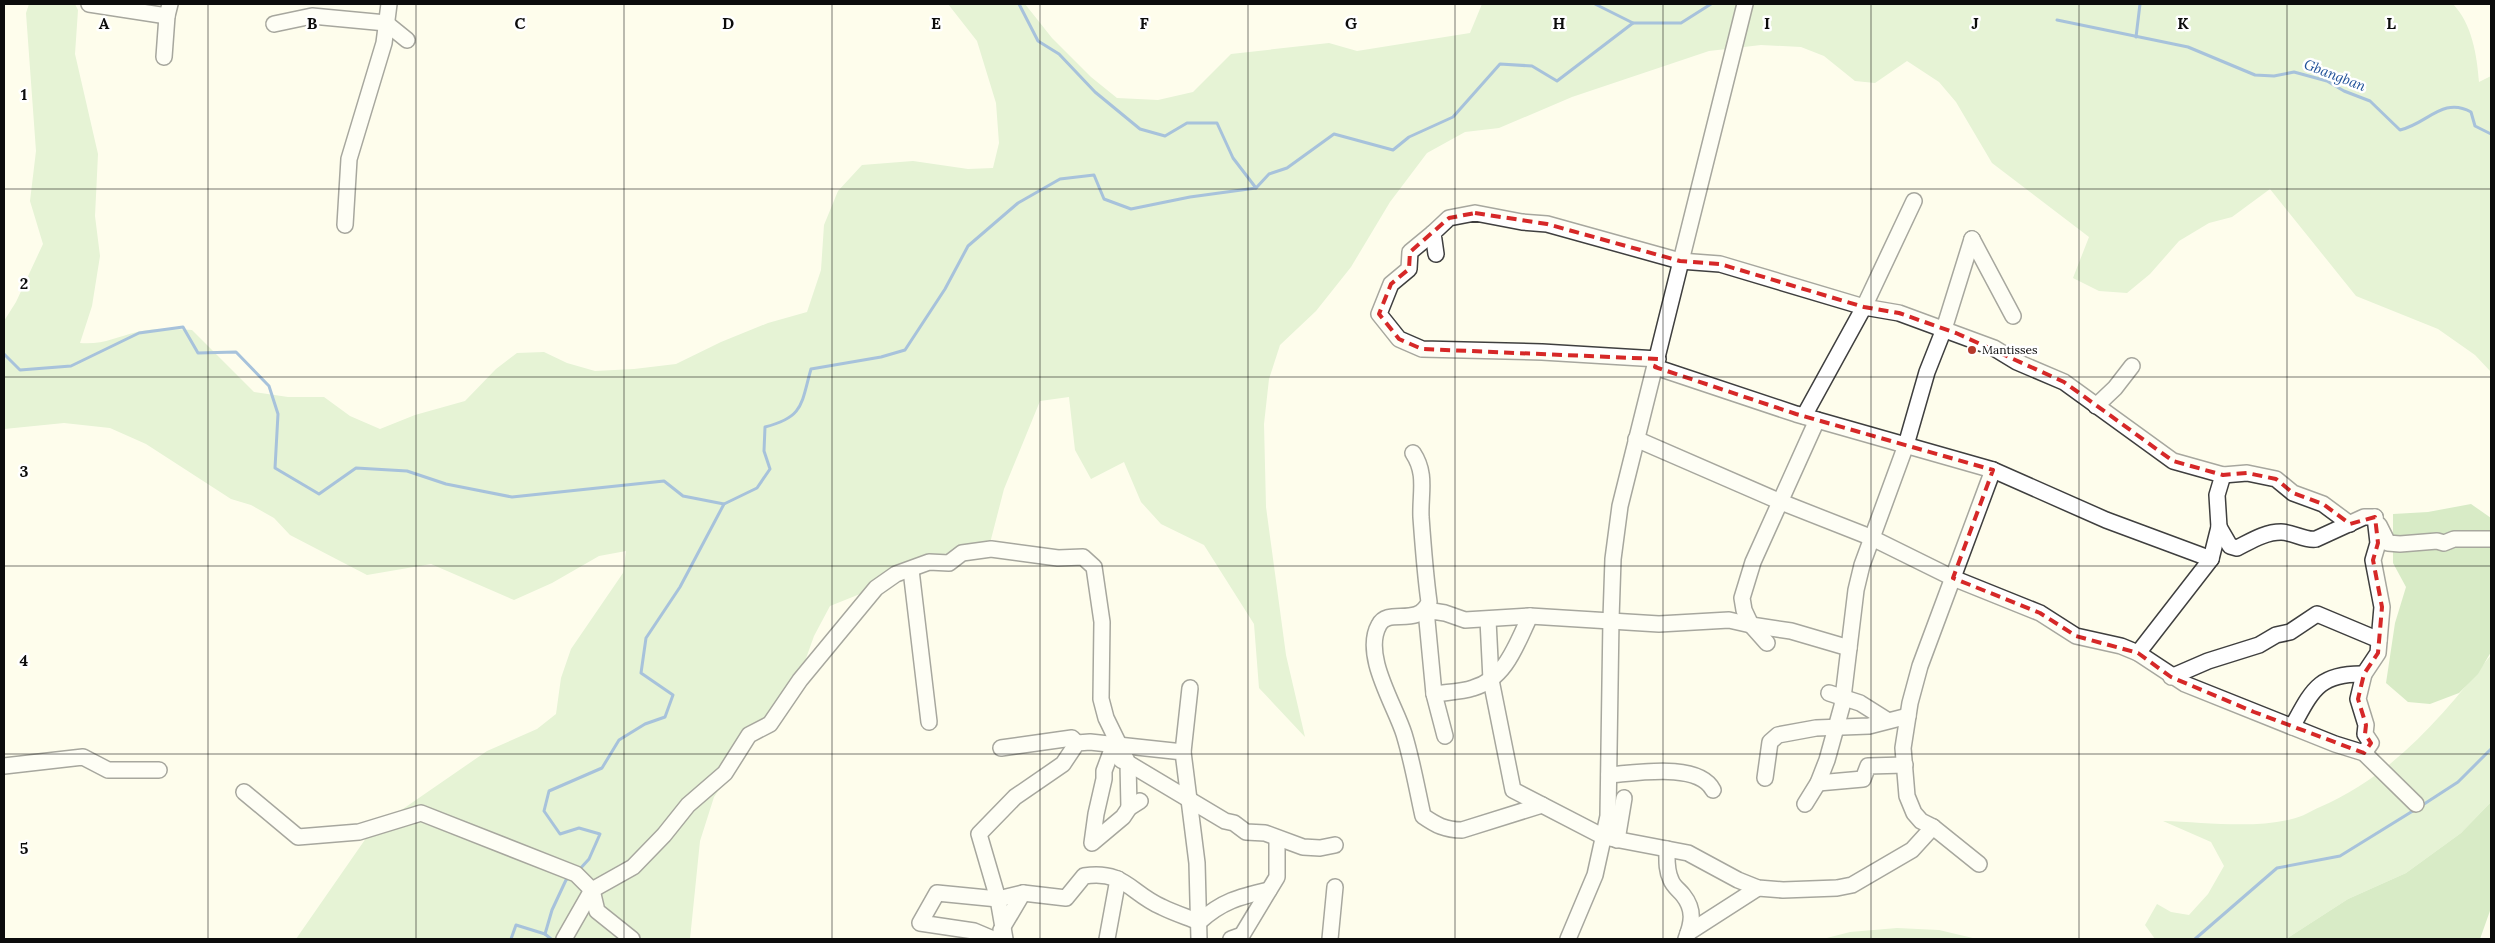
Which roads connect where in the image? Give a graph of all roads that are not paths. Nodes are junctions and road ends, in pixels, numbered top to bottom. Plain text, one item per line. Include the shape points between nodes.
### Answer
1 (89, 4) edge
2 (389, 4) edge
3 (1744, 4) edge
4 (168, 10) edge
5 (386, 23) junction
6 (274, 24) dead end
7 (408, 40) dead end
8 (164, 57) dead end
9 (1914, 201) dead end
10 (345, 225) dead end
11 (1433, 233) junction
12 (1436, 254) dead end
13 (1680, 261) junction
14 (1864, 307) junction
15 (2013, 316) dead end
16 (1944, 329) junction
17 (1657, 363) junction
18 (2132, 366) dead end
19 (2096, 406) junction
20 (1810, 418) junction
21 (1636, 439) junction
22 (1906, 445) junction
23 (1413, 454) dead end
24 (1993, 470) junction
25 (2223, 475) junction
26 (1781, 502) junction
27 (2375, 517) junction
28 (2350, 524) junction
29 (2219, 527) junction
30 (1870, 537) junction
31 (2491, 539) edge
32 (2211, 559) junction
33 (911, 570) junction
34 (1953, 578) junction
35 (1742, 598) junction
36 (1426, 610) junction
37 (1530, 616) junction
38 (1488, 620) junction
39 (1611, 620) junction
40 (1720, 620) junction
41 (1751, 625) junction
42 (2379, 640) junction
43 (1767, 643) dead end
44 (1849, 648) junction
45 (2138, 652) junction
46 (2364, 674) junction
47 (2171, 676) junction
48 (1491, 680) junction
49 (1190, 688) dead end
50 (1829, 693) dead end
51 (1434, 694) junction
52 (1844, 699) junction
53 (1908, 716) junction
54 (1887, 720) junction
55 (929, 722) dead end
56 (2292, 727) junction
57 (1836, 729) junction
58 (1445, 736) dead end
59 (1084, 742) junction
60 (1001, 748) dead end
61 (1115, 748) junction
62 (1183, 752) junction
63 (2364, 753) junction
64 (1128, 763) junction
65 (1904, 765) junction
66 (4, 766) edge
67 (159, 770) dead end
68 (1609, 775) junction
69 (1765, 778) dead end
70 (1818, 783) junction
71 (1713, 790) dead end
72 (244, 792) dead end
73 (1624, 798) dead end
74 (1190, 800) junction
75 (1806, 804) dead end
76 (2416, 804) dead end
77 (1542, 805) junction
78 (1933, 827) junction
79 (1277, 838) junction
80 (1611, 838) junction
81 (1335, 845) dead end
82 (1667, 849) junction
83 (1979, 864) dead end
84 (1118, 879) junction
85 (1335, 887) dead end
86 (1758, 888) junction
87 (592, 890) junction
88 (1269, 890) junction
89 (1023, 893) junction
90 (998, 899) junction
91 (1199, 922) junction
92 (999, 936) edge
93 (1687, 936) edge
94 (564, 939) edge
95 (630, 939) edge
96 (1107, 939) edge
97 (1199, 939) edge
98 (1231, 939) edge
99 (1330, 939) edge
100 (1568, 939) edge

1 - 4 street
2 - 5 street
3 - 13 street
4 - 8 street
5 - 6 street via 312,16
5 - 7 street
5 - 10 street via 384,43 349,159
9 - 14 street
11 - 12 street
11 - 13 street via 1449,218 1475,213 1547,224
11 - 17 street via 1410,252 1410,269 1392,284 1379,314 1399,339 1422,349 1542,352
13 - 14 street via 1720,264
13 - 17 street
14 - 16 street via 1899,313
14 - 20 street
15 - 16 street via 1972,239
16 - 19 street via 1994,348 2017,362 2064,382
16 - 22 street via 1927,372
17 - 20 street
17 - 21 street
18 - 19 street
19 - 25 street via 2173,461
20 - 22 street
20 - 26 street
21 - 26 street
21 - 39 street via 1620,506
22 - 24 street
22 - 30 street
23 - 36 street via 1423,477 1421,513 1429,602
24 - 32 street via 2106,520
24 - 34 street
25 - 28 street via 2247,473 2276,479 2292,493 2323,504
25 - 29 street via 2216,494
26 - 30 street
26 - 35 street via 1753,562
27 - 28 street via 2364,517
27 - 31 street via 2388,543
27 - 42 street via 2378,543 2372,560 2382,607
28 - 29 street via 2311,540 2282,532 2261,536 2237,548 2230,546
29 - 32 street
30 - 34 street
30 - 44 street via 1856,590
32 - 45 street
33 - 55 street
33 - 61 street via 929,562 949,563 962,553 991,549 1058,558 1083,557 1094,567 1102,622 1101,699
33 - 87 street via 896,574 876,588 800,680 770,724 749,735 725,773 688,805 633,867
34 - 45 street via 2040,614 2076,636
34 - 53 street via 1920,666
35 - 40 street
35 - 41 street
36 - 38 street via 1465,620
36 - 51 street
36 - 77 street via 1419,615 1385,619 1379,623 1375,634 1375,656 1389,702 1403,733 1423,816 1449,830 1462,830
37 - 38 street
37 - 39 street
37 - 48 street via 1506,664
38 - 48 street
39 - 40 street via 1659,624
39 - 68 street
40 - 41 street via 1738,620
41 - 43 street
41 - 44 street via 1791,630
42 - 46 street via 2378,653
42 - 47 street via 2317,614 2290,632
44 - 52 street
45 - 47 street
46 - 56 street via 2335,677 2314,689
46 - 63 street via 2358,699 2366,725 2365,734 2371,743
47 - 56 street
48 - 51 street via 1474,688
48 - 77 street via 1513,790
49 - 62 street
50 - 52 street
51 - 58 street
52 - 54 street via 1860,703
52 - 57 street
53 - 54 street
53 - 65 street
54 - 57 street via 1869,726
56 - 63 street
57 - 69 street via 1816,728 1778,735 1770,742
57 - 70 street
59 - 60 street via 1072,738
59 - 61 street
59 - 90 street via 1062,764 1015,798 979,834
61 - 62 street
61 - 64 street
61 - 64 street via 1104,771 1092,843 1134,805
62 - 74 street
63 - 76 street
64 - 74 street
65 - 70 street via 1868,766 1863,779
65 - 78 street via 1907,796 1914,812 1921,821
66 - 67 street via 83,757 108,770
68 - 71 street via 1688,773 1709,782
68 - 80 street
70 - 75 street
72 - 87 street via 298,838 358,832 421,813 576,874
73 - 80 street
74 - 79 street via 1246,832 1264,832
74 - 91 street
77 - 80 street
78 - 83 street
78 - 86 street via 1912,850 1852,885 1792,890
79 - 81 street via 1302,847
79 - 88 street via 1276,877
80 - 82 street
80 - 100 street
82 - 86 street via 1688,853
82 - 93 street via 1672,882 1692,909
84 - 89 street via 1099,874 1084,876 1066,898
84 - 91 street via 1161,907
84 - 96 street
85 - 99 street
86 - 93 street
87 - 94 street
87 - 95 street via 598,912
88 - 91 street via 1231,899
88 - 98 street via 1242,935
89 - 90 street
89 - 92 street
90 - 92 street
90 - 92 street via 937,893 920,923
91 - 97 street

